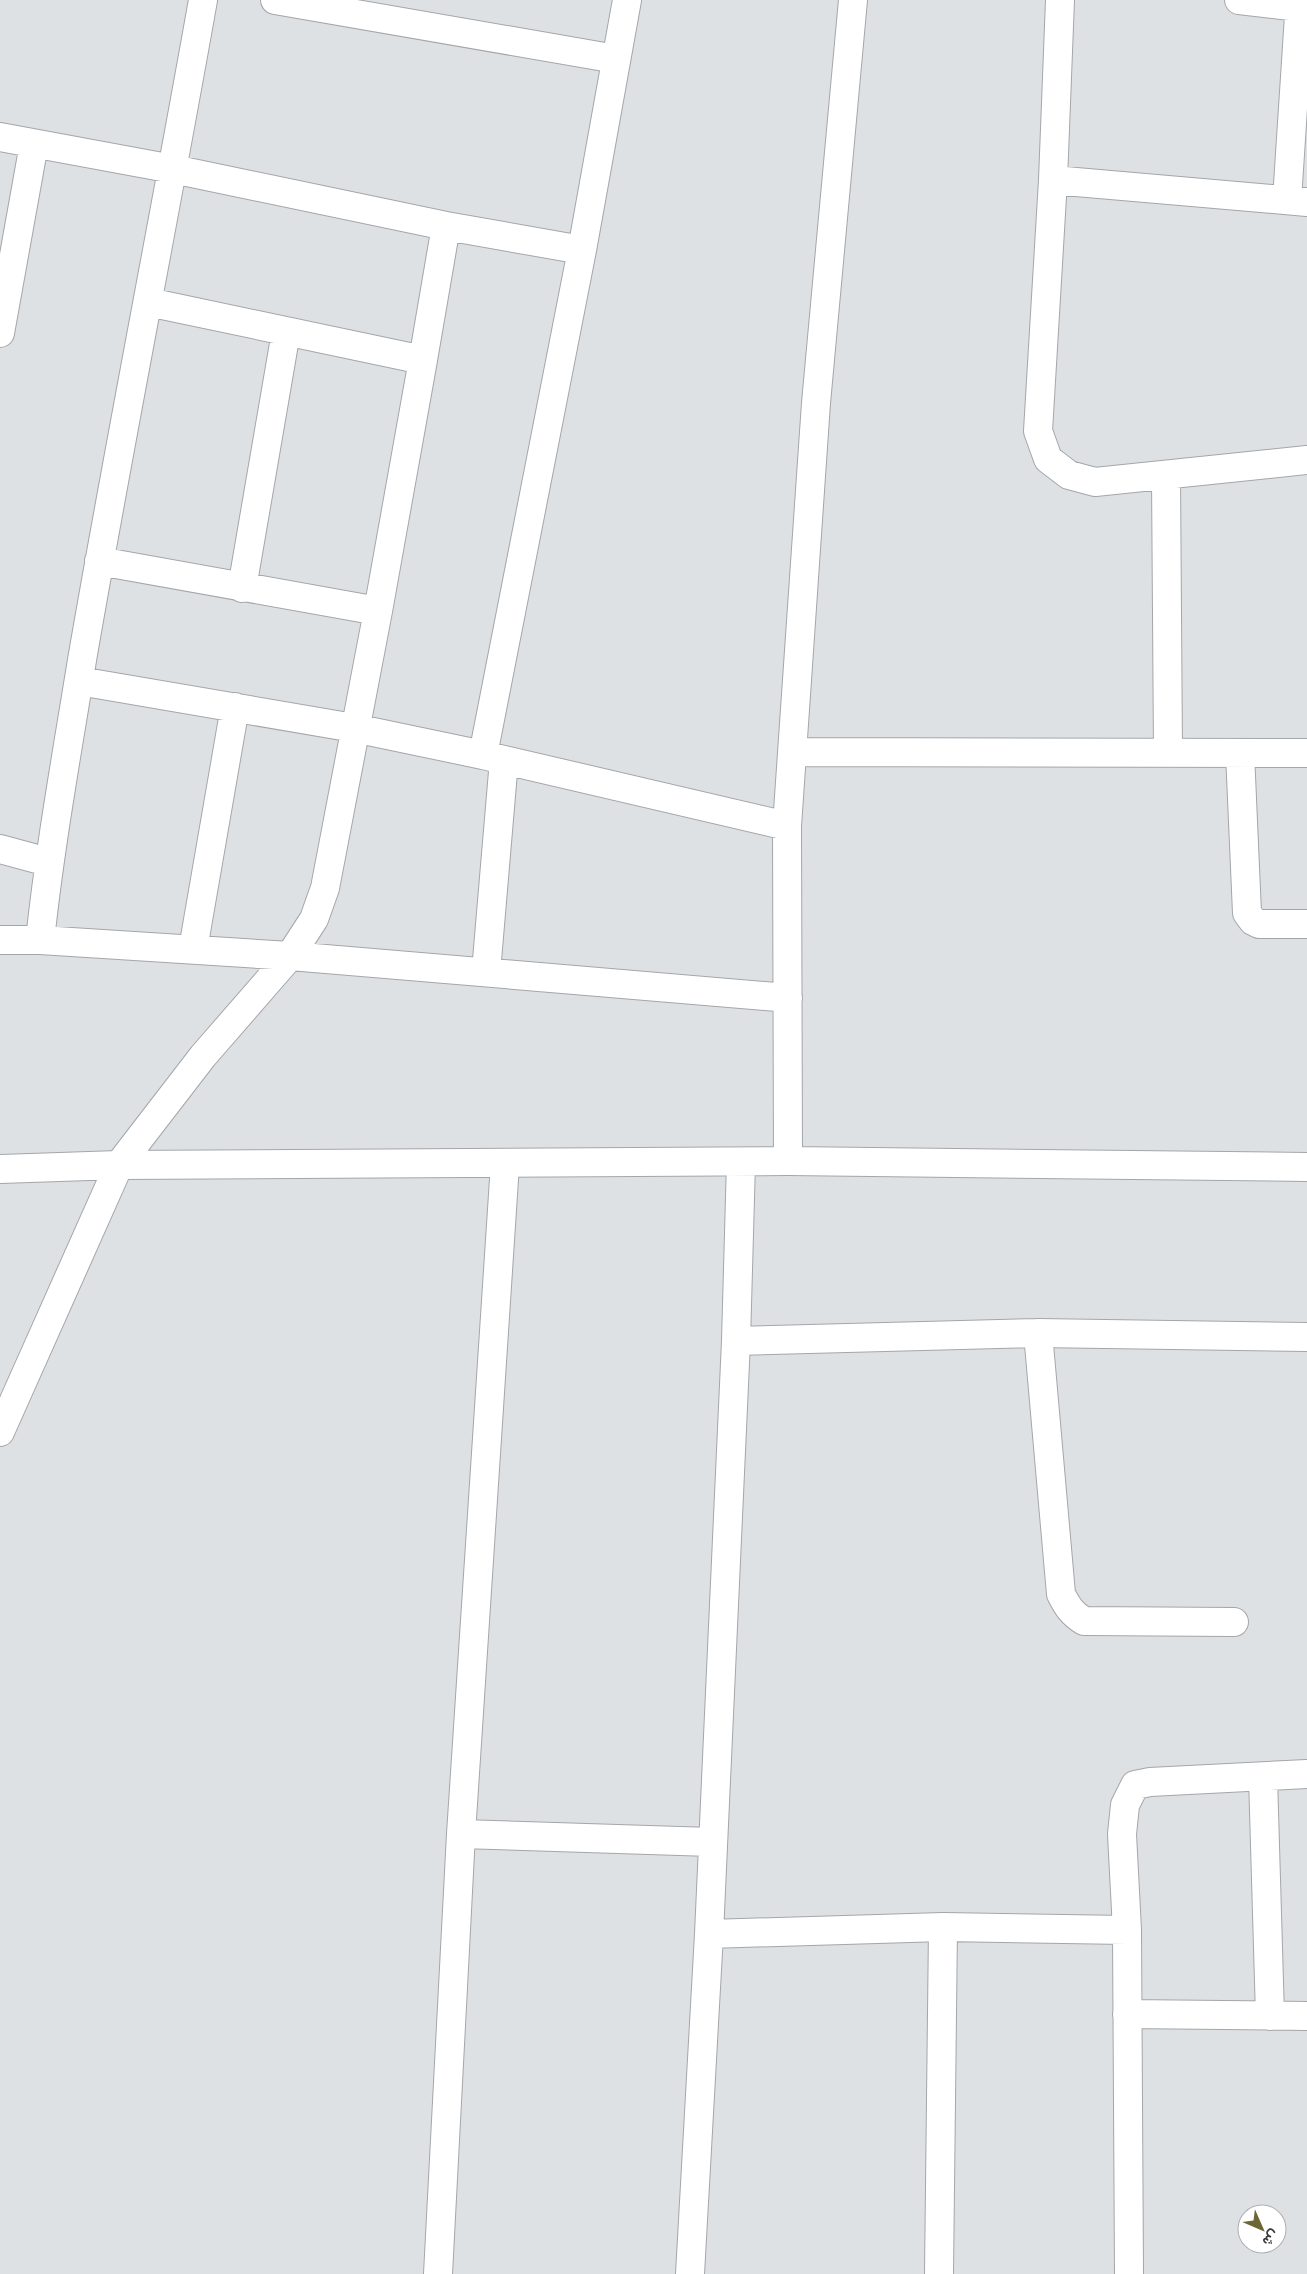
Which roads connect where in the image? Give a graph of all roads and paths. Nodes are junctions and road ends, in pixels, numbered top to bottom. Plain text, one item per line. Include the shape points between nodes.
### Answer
1 (203, 0) edge
2 (275, 0) edge
3 (627, 0) edge
4 (853, 0) edge
5 (1060, 0) edge
6 (1240, 0) edge
7 (1302, 5) edge
8 (616, 59) junction
9 (0, 137) edge
10 (34, 144) junction
11 (173, 168) junction
12 (1053, 180) junction
13 (1297, 201) edge
14 (446, 226) junction
15 (582, 250) junction
16 (148, 302) junction
17 (286, 332) junction
18 (0, 333) edge
19 (423, 360) junction
20 (1307, 460) edge
21 (1166, 475) junction
22 (99, 561) junction
23 (242, 588) junction
24 (378, 611) junction
25 (79, 681) junction
26 (234, 708) junction
27 (354, 728) junction
28 (793, 752) junction
29 (1168, 753) junction
30 (1240, 753) junction
31 (1307, 753) edge
32 (493, 757) junction
33 (788, 826) junction
34 (0, 848) edge
35 (48, 862) junction
36 (1307, 924) edge
37 (0, 940) edge
38 (40, 940) junction
39 (193, 949) junction
40 (290, 956) junction
41 (486, 972) junction
42 (788, 998) junction
43 (788, 1161) junction
44 (741, 1162) junction
45 (505, 1164) junction
46 (119, 1166) junction
47 (1307, 1167) edge
48 (0, 1169) edge
49 (1038, 1333) junction
50 (1307, 1337) edge
51 (736, 1341) junction
52 (0, 1432) edge
53 (1234, 1622) dead end
54 (1307, 1774) edge
55 (1263, 1777) junction
56 (461, 1834) junction
57 (712, 1842) junction
58 (943, 1926) junction
59 (1127, 1930) junction
60 (709, 1934) junction
61 (1127, 2014) junction
62 (1270, 2016) junction
63 (1307, 2016) edge
64 (438, 2274) edge
65 (690, 2274) edge
66 (939, 2274) edge
67 (1129, 2274) edge

1 - 11 street
2 - 8 street
3 - 8 street
4 - 28 street via 816,403
5 - 12 street
6 - 7 street
7 - 13 street
8 - 15 street
9 - 10 street
10 - 11 street
10 - 18 street
11 - 14 street
11 - 16 street
12 - 13 street
12 - 21 street via 1038,431 1048,459 1069,475 1095,482
14 - 15 street
14 - 19 street
15 - 32 street
16 - 17 street
16 - 22 street
17 - 19 street
17 - 23 street
19 - 24 street
20 - 21 street
21 - 29 street
22 - 23 street
22 - 25 street
23 - 24 street
24 - 27 street
25 - 26 street
25 - 35 street
26 - 27 street
26 - 39 street
27 - 32 street
27 - 40 street via 325,888 314,919
28 - 29 street
28 - 33 street
29 - 30 street
30 - 31 street
30 - 36 street via 1247,913 1253,922 1259,924
32 - 33 street
32 - 41 street
33 - 42 street
34 - 35 street
35 - 38 street
37 - 38 street
38 - 39 street
39 - 40 street
40 - 41 street
40 - 46 street via 202,1056
41 - 42 street
42 - 43 street
43 - 44 street
43 - 47 street
44 - 45 street
44 - 51 street
45 - 46 street
45 - 56 street
46 - 48 street
46 - 52 street
49 - 50 street
49 - 51 street
49 - 53 street via 1061,1594 1066,1605 1084,1621
51 - 57 street
54 - 55 street
55 - 59 street via 1135,1785 1125,1805 1122,1834
55 - 62 street
56 - 57 street
56 - 64 street
57 - 60 street
58 - 59 street
58 - 60 street
58 - 66 street
59 - 61 street
60 - 65 street
61 - 62 street
61 - 67 street
62 - 63 street

